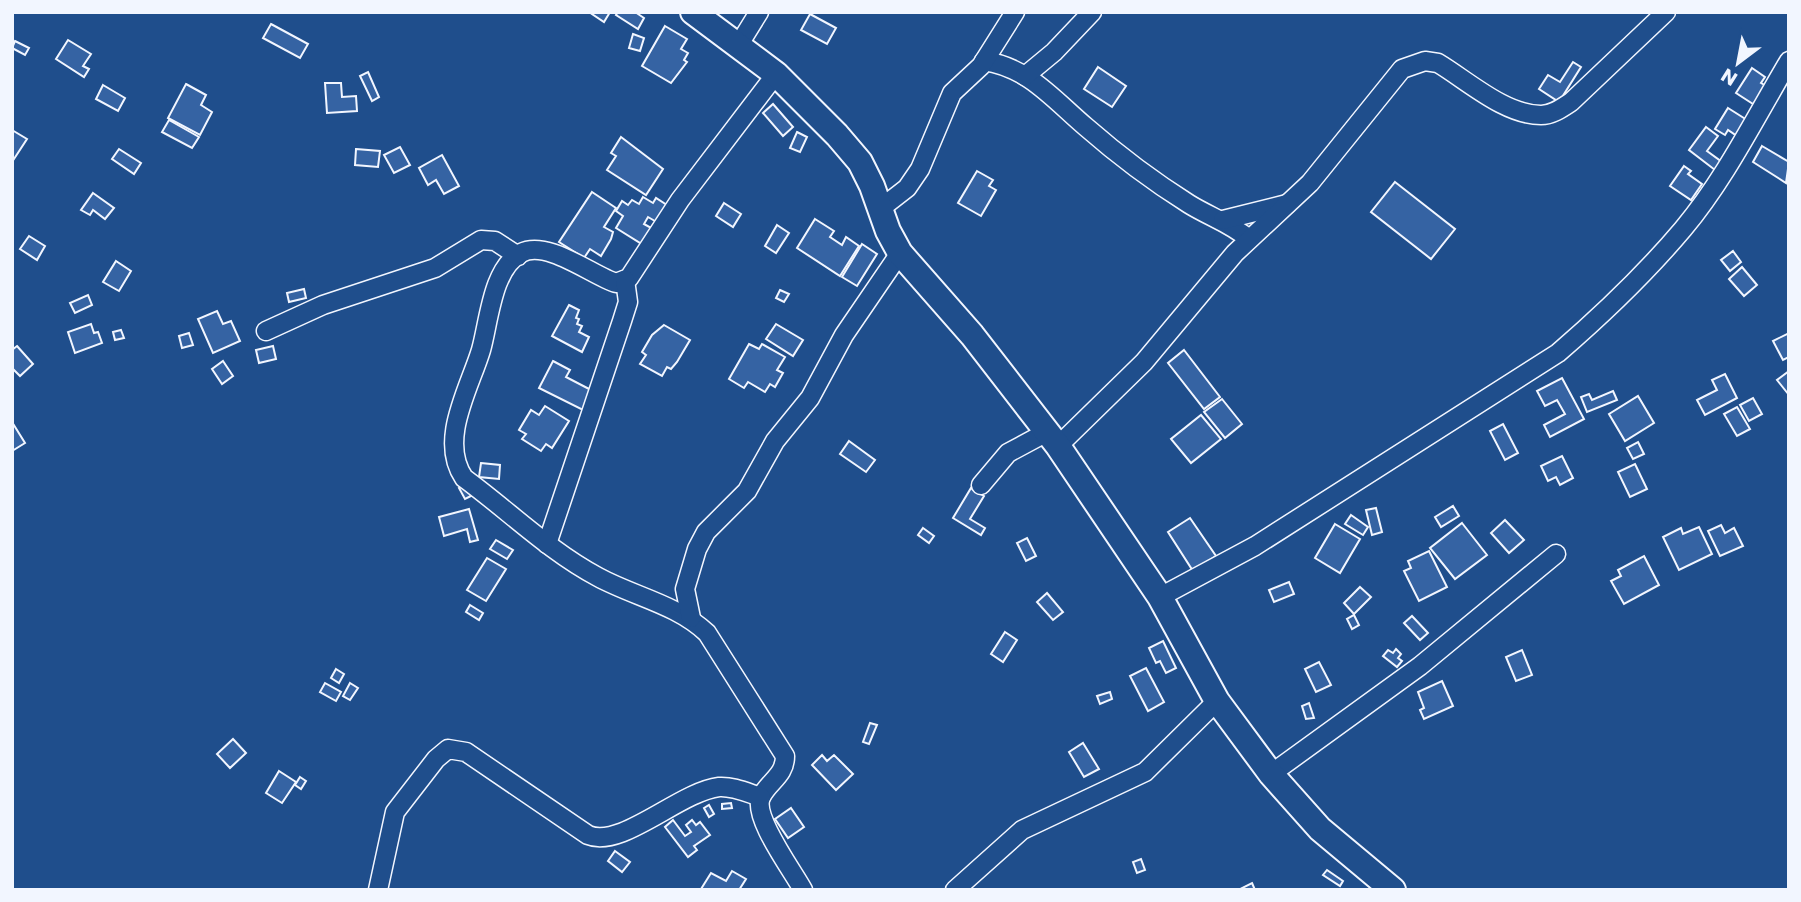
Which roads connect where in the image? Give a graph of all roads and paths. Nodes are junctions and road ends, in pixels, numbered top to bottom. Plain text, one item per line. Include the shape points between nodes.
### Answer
1 (694, 12) edge
2 (759, 12) edge
3 (1015, 12) edge
4 (1092, 12) edge
5 (1666, 12) edge
6 (738, 46) junction
7 (985, 61) junction
8 (1789, 61) edge
9 (776, 75) junction
10 (1025, 75) junction
11 (1287, 204) junction
12 (880, 209) junction
13 (1223, 220) junction
14 (1249, 239) junction
15 (900, 253) junction
16 (517, 256) junction
17 (625, 280) junction
18 (266, 331) dead end
19 (1052, 439) junction
20 (981, 485) dead end
21 (547, 544) junction
22 (1556, 554) dead end
23 (1160, 597) junction
24 (691, 618) junction
25 (1217, 701) junction
26 (1271, 774) junction
27 (761, 797) junction
28 (378, 890) edge
29 (803, 890) edge
30 (956, 890) edge
31 (1392, 890) edge

1 - 6 street
2 - 6 street
3 - 7 street
4 - 10 street
5 - 11 street via 1554,113 1511,108 1438,63 1413,63 1402,69 1310,183
6 - 9 street
7 - 10 street
7 - 12 street via 952,93 920,169 907,188
8 - 23 street via 1684,228 1584,331 1558,353 1255,546
9 - 12 street via 860,162
9 - 17 street
10 - 13 street via 1172,192
11 - 13 street
11 - 14 street
12 - 15 street
13 - 14 street
14 - 19 street via 1144,362
15 - 19 street via 963,324
15 - 24 street via 747,491 706,533 685,589
16 - 17 street via 528,251 561,256 606,280
16 - 18 street via 495,241 481,240 435,268 323,305
16 - 21 street via 489,305 482,348 459,414 455,452 464,478
17 - 21 street via 628,302
19 - 20 street via 1009,453
19 - 23 street
21 - 24 street via 599,577
22 - 26 street via 1420,666
23 - 25 street
24 - 27 street via 730,666 785,755 782,770
25 - 26 street
25 - 30 street via 1145,772 1022,831
26 - 31 street via 1320,829
27 - 28 street via 729,788 706,790 599,840 466,752 448,749 395,812
27 - 29 street via 763,821

